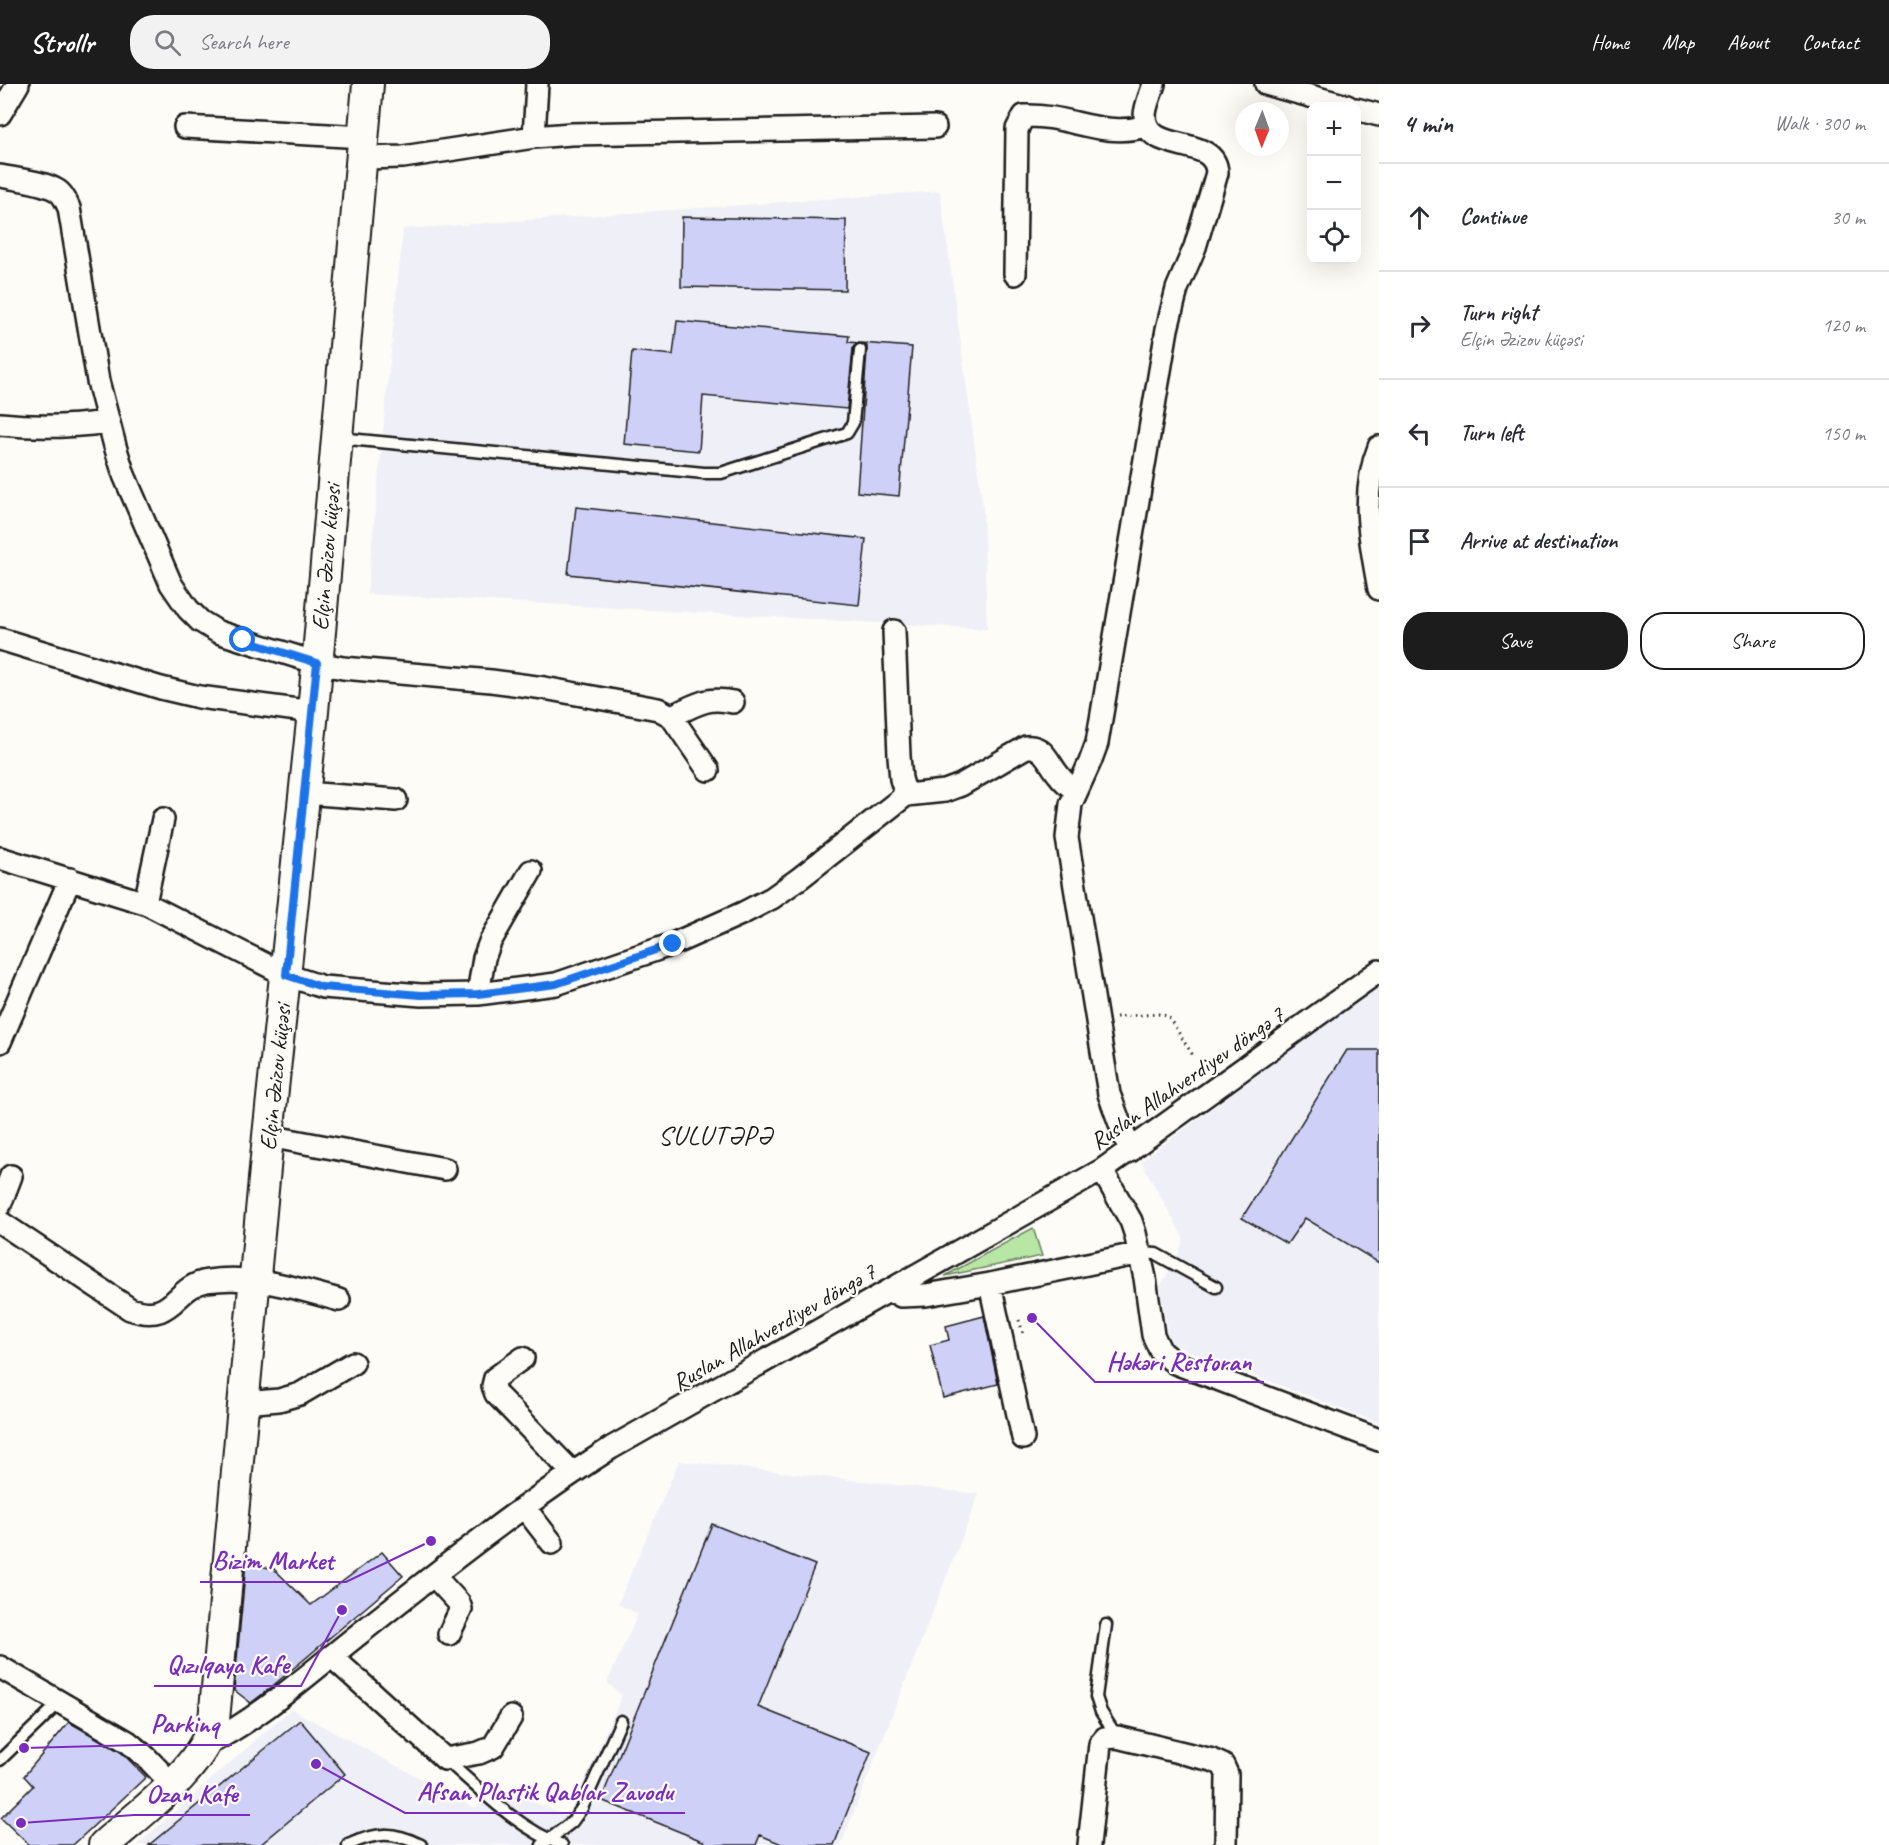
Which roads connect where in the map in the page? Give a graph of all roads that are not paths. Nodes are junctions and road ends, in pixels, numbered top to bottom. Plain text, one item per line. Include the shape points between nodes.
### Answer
1 (18, 84) edge
2 (368, 84) edge
3 (537, 84) edge
4 (1154, 84) edge
5 (1266, 84) edge
6 (1332, 102) edge
7 (1361, 110) edge
8 (0, 114) edge
9 (1379, 115) edge
10 (1147, 126) junction
11 (185, 127) dead end
12 (935, 127) dead end
13 (534, 137) junction
14 (363, 148) junction
15 (0, 176) edge
16 (1015, 274) dead end
17 (860, 350) dead end
18 (108, 422) junction
19 (0, 424) edge
20 (337, 438) junction
21 (1379, 447) edge
22 (1376, 549) edge
23 (1379, 589) edge
24 (894, 631) dead end
25 (0, 639) edge
26 (317, 663) junction
27 (733, 702) dead end
28 (313, 712) junction
29 (671, 716) junction
30 (708, 770) dead end
31 (1077, 791) junction
32 (304, 793) junction
33 (906, 795) junction
34 (396, 800) dead end
35 (163, 819) dead end
36 (0, 858) edge
37 (531, 871) dead end
38 (70, 879) junction
39 (145, 903) junction
40 (1379, 971) edge
41 (286, 975) junction
42 (478, 994) junction
43 (0, 1042) edge
44 (268, 1136) junction
45 (1130, 1151) junction
46 (445, 1169) dead end
47 (1102, 1170) junction
48 (11, 1176) dead end
49 (0, 1205) edge
50 (0, 1222) edge
51 (1140, 1253) junction
52 (255, 1280) junction
53 (990, 1284) junction
54 (1216, 1287) dead end
55 (890, 1290) junction
56 (339, 1300) dead end
57 (523, 1358) dead end
58 (353, 1363) dead end
59 (244, 1403) junction
60 (1023, 1437) dead end
61 (1379, 1440) edge
62 (573, 1473) junction
63 (524, 1507) junction
64 (552, 1543) dead end
65 (434, 1576) junction
66 (1106, 1624) dead end
67 (449, 1634) dead end
68 (331, 1656) junction
69 (0, 1667) edge
70 (60, 1702) junction
71 (511, 1717) dead end
72 (621, 1721) dead end
73 (1117, 1737) junction
74 (206, 1745) junction
75 (445, 1759) junction
76 (0, 1760) edge
77 (172, 1784) junction
78 (546, 1843) edge
79 (104, 1845) edge
80 (348, 1845) edge
81 (421, 1845) edge
82 (562, 1845) edge
83 (1089, 1845) edge
84 (1226, 1845) edge

1 - 8 street
2 - 14 street, Elçin Əzizov küçəsi
3 - 13 street
4 - 10 street via 1144,115
5 - 6 street
7 - 9 street
10 - 16 street via 1111,131 1024,116 1017,129
10 - 31 street via 1163,140 1204,152 1212,158 1216,173 1196,247 1177,289 1167,329 1097,743
11 - 14 street
12 - 13 street
13 - 14 street via 403,158
14 - 20 street, Elçin Əzizov küçəsi
15 - 18 street via 58,191 69,208
17 - 20 lane via 853,423 847,433 721,473
18 - 19 street via 32,428
18 - 26 street via 124,474 171,584 188,609 218,632
20 - 26 street, Elçin Əzizov küçəsi
21 - 22 street via 1368,491 1368,522
22 - 23 street
24 - 33 street via 899,756
25 - 28 street via 199,697
26 - 28 street, Elçin Əzizov küçəsi
26 - 29 street via 343,669 544,688 658,709
27 - 29 street via 709,700
28 - 32 street, Elçin Əzizov küçəsi
29 - 30 street
31 - 33 street via 1034,746 961,785 945,791
31 - 45 street via 1071,804 1067,838 1108,1094
32 - 34 street
32 - 41 street, Elçin Əzizov küçəsi
33 - 42 street via 800,878 744,913 673,944 556,984
35 - 39 street
36 - 38 street
37 - 42 street via 483,958
38 - 39 street
38 - 43 street
39 - 41 street
40 - 45 street, Ruslan Allahverdiyev döngə 7
41 - 42 street via 322,987 421,995
41 - 44 street, Elçin Əzizov küçəsi
44 - 46 street
44 - 52 street, Elçin Əzizov küçəsi
45 - 47 street, Ruslan Allahverdiyev döngə 7
47 - 51 street via 1131,1221
47 - 55 street, Ruslan Allahverdiyev döngə 7
48 - 49 street
50 - 52 street via 130,1309 142,1313 160,1312 204,1282
51 - 53 street
51 - 54 lane via 1156,1254
51 - 61 street via 1153,1335 1161,1352 1175,1363
52 - 56 street
52 - 59 street, Elçin Əzizov küçəsi
53 - 55 street via 914,1296
53 - 60 street
55 - 62 street, Ruslan Allahverdiyev döngə 7
57 - 62 street via 495,1378 496,1394
58 - 59 street via 300,1394
59 - 74 street, Elçin Əzizov küçəsi via 214,1720
62 - 63 street, Ruslan Allahverdiyev döngə 7
63 - 64 street
63 - 65 street, Ruslan Allahverdiyev döngə 7
65 - 67 street via 461,1609
65 - 68 street, Ruslan Allahverdiyev döngə 7
66 - 73 lane via 1096,1697
68 - 74 street, Ruslan Allahverdiyev döngə 7 via 248,1721
68 - 75 street
69 - 70 street
70 - 76 lane
70 - 77 street via 128,1742
71 - 75 street via 493,1747
72 - 78 lane via 582,1808 572,1822
73 - 83 street via 1105,1738 1100,1744
73 - 84 street via 1223,1765 1227,1774
74 - 77 street
75 - 78 lane
77 - 79 street
78 - 82 lane
80 - 81 lane via 370,1836 392,1834

